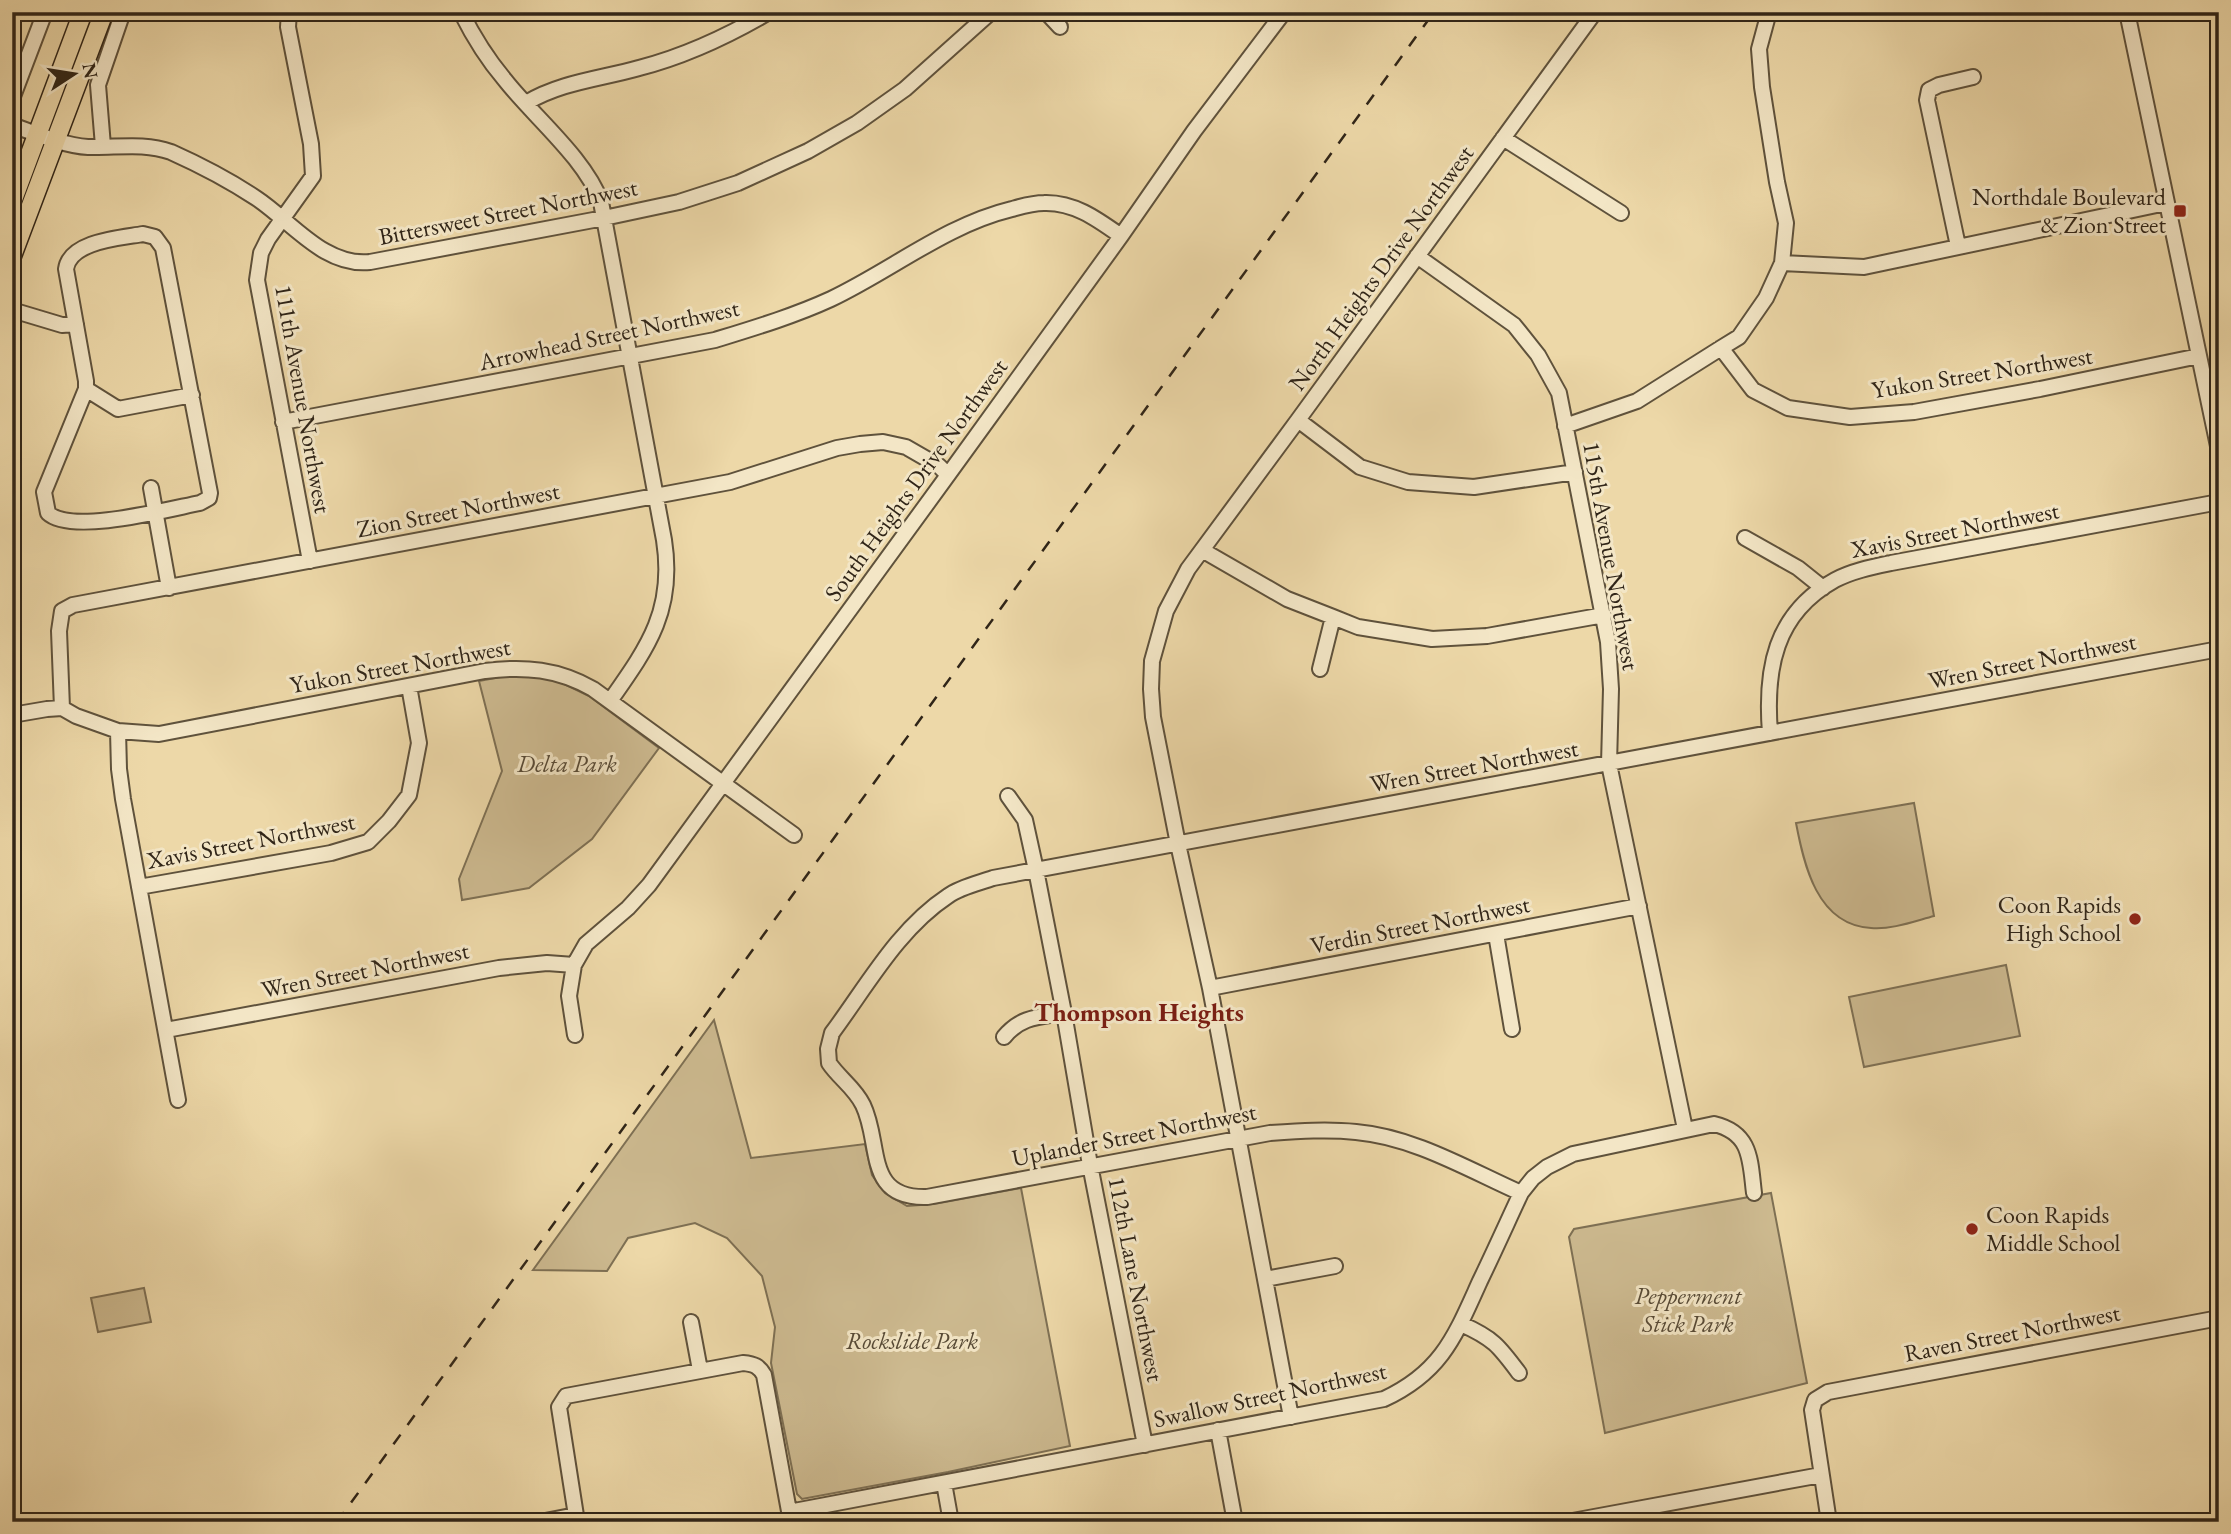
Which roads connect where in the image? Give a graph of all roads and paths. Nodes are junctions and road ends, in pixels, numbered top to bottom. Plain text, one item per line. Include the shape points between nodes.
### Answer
1 (45, 12) edge
2 (83, 12) edge
3 (104, 12) edge
4 (123, 12) edge
5 (289, 12) edge
6 (461, 12) edge
7 (769, 12) edge
8 (991, 12) edge
9 (1046, 12) edge
10 (1284, 12) edge
11 (1595, 12) edge
12 (1769, 12) edge
13 (2127, 12) edge
14 (1060, 27) dead end
15 (1973, 77) dead end
16 (12, 99) edge
17 (526, 103) junction
18 (12, 125) edge
19 (37, 134) junction
20 (1503, 138) junction
21 (56, 139) junction
22 (103, 146) junction
23 (12, 202) edge
24 (2166, 203) junction
25 (1621, 213) dead end
26 (282, 218) junction
27 (604, 218) junction
28 (1121, 236) junction
29 (1958, 246) junction
30 (12, 256) edge
31 (1417, 256) junction
32 (1782, 263) junction
33 (12, 310) edge
34 (76, 324) junction
35 (1721, 348) junction
36 (2199, 356) junction
37 (630, 358) junction
38 (86, 389) junction
39 (192, 395) junction
40 (1298, 420) junction
41 (283, 422) junction
42 (1565, 426) junction
43 (2219, 452) edge
44 (1575, 472) junction
45 (948, 475) junction
46 (151, 488) dead end
47 (656, 496) junction
48 (2219, 502) edge
49 (155, 511) junction
50 (1745, 538) dead end
51 (1202, 550) junction
52 (310, 561) junction
53 (169, 588) junction
54 (1823, 588) junction
55 (1604, 615) junction
56 (1333, 617) junction
57 (2219, 649) edge
58 (1320, 669) dead end
59 (409, 686) junction
60 (610, 701) junction
61 (62, 708) junction
62 (12, 715) edge
63 (118, 732) junction
64 (1770, 733) junction
65 (1609, 764) junction
66 (722, 784) junction
67 (1009, 796) dead end
68 (794, 835) dead end
69 (1178, 844) junction
70 (1037, 870) junction
71 (139, 887) junction
72 (1639, 906) junction
73 (1496, 934) junction
74 (574, 965) junction
75 (1210, 988) junction
76 (1065, 1013) junction
77 (1512, 1029) dead end
78 (166, 1030) junction
79 (575, 1035) dead end
80 (1004, 1037) dead end
81 (829, 1063) joint
82 (178, 1100) dead end
83 (1685, 1129) junction
84 (1237, 1139) junction
85 (1090, 1165) junction
86 (1521, 1193) junction
87 (1754, 1194) dead end
88 (1335, 1266) dead end
89 (1265, 1279) junction
90 (2219, 1318) edge
91 (691, 1322) dead end
92 (1461, 1324) junction
93 (700, 1370) junction
94 (1519, 1373) dead end
95 (1291, 1417) junction
96 (1218, 1430) junction
97 (1145, 1445) junction
98 (1821, 1475) junction
99 (944, 1483) junction
100 (790, 1517) edge
101 (576, 1518) edge
102 (540, 1522) edge
103 (951, 1522) edge
104 (1235, 1522) edge
105 (1567, 1522) edge
106 (1829, 1522) edge

1 - 16 street
2 - 19 main road
3 - 21 main road
4 - 22 street via 98,85
5 - 26 street, 111th Avenue Northwest via 313,176
6 - 17 street via 486,55
7 - 17 street via 686,53 570,83
8 - 27 street, Bittersweet Street Northwest via 905,89 808,152 706,194
9 - 14 street
10 - 28 street, South Heights Drive Northwest
11 - 20 street, North Heights Drive Northwest
12 - 32 street via 1759,49 1786,223
13 - 24 street
15 - 29 street via 1929,90 1927,100
17 - 27 street via 590,179
18 - 19 street, Bittersweet Street Northwest
19 - 21 street, Bittersweet Street Northwest
19 - 23 main road
20 - 25 street
20 - 31 street, North Heights Drive Northwest
21 - 22 street, Bittersweet Street Northwest
21 - 30 main road
22 - 26 street, Bittersweet Street Northwest via 136,145 171,152 234,183
24 - 29 street
24 - 36 street
26 - 27 street, Bittersweet Street Northwest via 327,253 361,263
26 - 41 street, 111th Avenue Northwest via 261,253 257,280
27 - 37 street
28 - 37 street, Arrowhead Street Northwest via 1070,205 1042,203 1011,209 960,226 883,272 785,318 715,340
28 - 45 street, South Heights Drive Northwest
29 - 32 street via 1864,267
31 - 40 street, North Heights Drive Northwest
31 - 42 street, 115th Avenue Northwest via 1514,325 1559,393
32 - 35 street via 1766,298 1739,337
33 - 34 street via 62,325
34 - 38 street
34 - 39 street via 66,269 71,255 101,242 143,234 155,237 163,248
35 - 36 street, Yukon Street Northwest via 1753,390 1788,408 1850,417 1914,412
35 - 42 street via 1637,401
36 - 43 street
37 - 41 street, Arrowhead Street Northwest
37 - 47 street
38 - 39 street via 118,410
38 - 49 street via 44,492 48,513 87,523
39 - 49 street via 209,498
40 - 44 street via 1360,467 1408,482 1474,487
40 - 51 street, North Heights Drive Northwest
41 - 52 street, 111th Avenue Northwest
42 - 44 street, 115th Avenue Northwest
44 - 55 street, 115th Avenue Northwest
45 - 47 street, Zion Street Northwest via 920,454 883,442 837,448 730,482
45 - 66 street, South Heights Drive Northwest
46 - 49 street
47 - 52 street, Zion Street Northwest
47 - 60 street via 666,555 663,604 650,642
48 - 54 street, Xavis Street Northwest via 1891,563 1848,574
49 - 53 street
50 - 54 street
51 - 56 street via 1287,599
51 - 69 street, North Heights Drive Northwest via 1166,611 1152,661 1153,716
52 - 53 street, Zion Street Northwest
53 - 61 street, Zion Street Northwest via 73,605 62,611
54 - 64 street, Xavis Street Northwest via 1796,612 1780,637 1768,684
55 - 56 street via 1487,636 1432,639
55 - 65 street, 115th Avenue Northwest via 1611,668
56 - 58 street
57 - 64 street, Wren Street Northwest
59 - 60 street, Yukon Street Northwest via 523,668 564,675
59 - 63 street, Yukon Street Northwest via 159,734
59 - 71 street, Xavis Street Northwest via 419,743 409,795 368,842 331,853
60 - 66 street, Yukon Street Northwest
61 - 62 street
61 - 63 street, Yukon Street Northwest
63 - 71 street via 120,785
64 - 65 street, Wren Street Northwest
65 - 69 street, Wren Street Northwest
65 - 72 street, 115th Avenue Northwest
66 - 68 street, Yukon Street Northwest
66 - 74 street, South Heights Drive Northwest via 649,885 586,944
67 - 70 street, 112th Lane Northwest via 1025,820
69 - 70 street, Wren Street Northwest
69 - 75 street, North Heights Drive Northwest
70 - 76 street, 112th Lane Northwest
70 - 81 street, Wren Street Northwest via 993,878 950,894 925,913 832,1033
71 - 78 street
72 - 73 street, Verdin Street Northwest
72 - 83 street, 115th Avenue Northwest
73 - 75 street, Verdin Street Northwest
73 - 77 street
74 - 78 street, Wren Street Northwest via 522,964
74 - 79 street via 569,996
75 - 84 street, North Heights Drive Northwest
76 - 80 street via 1026,1020
76 - 85 street, 112th Lane Northwest
78 - 82 street
81 - 85 street, Uplander Street Northwest via 864,1106 881,1174 902,1194 927,1197
83 - 86 street, Swallow Street Northwest via 1573,1154 1547,1167
83 - 87 street, Swallow Street Northwest via 1714,1125 1738,1135 1749,1156
84 - 85 street, Uplander Street Northwest
84 - 86 street, Uplander Street Northwest via 1314,1130 1359,1132 1421,1148
84 - 89 street, North Heights Drive Northwest
85 - 97 street, 112th Lane Northwest
86 - 92 street, Swallow Street Northwest
88 - 89 street
89 - 95 street, North Heights Drive Northwest
90 - 98 street, Raven Street Northwest via 1828,1392 1815,1400 1812,1409
91 - 93 street
92 - 94 street via 1495,1343
92 - 95 street, Swallow Street Northwest via 1434,1364 1406,1388 1361,1405
93 - 100 street via 743,1363 760,1368
93 - 101 street via 566,1396 559,1406
95 - 96 street, Swallow Street Northwest
96 - 97 street, Swallow Street Northwest
96 - 104 street
97 - 99 street, Swallow Street Northwest
98 - 105 street
98 - 106 street
99 - 100 street, Swallow Street Northwest
99 - 103 street
101 - 102 street

